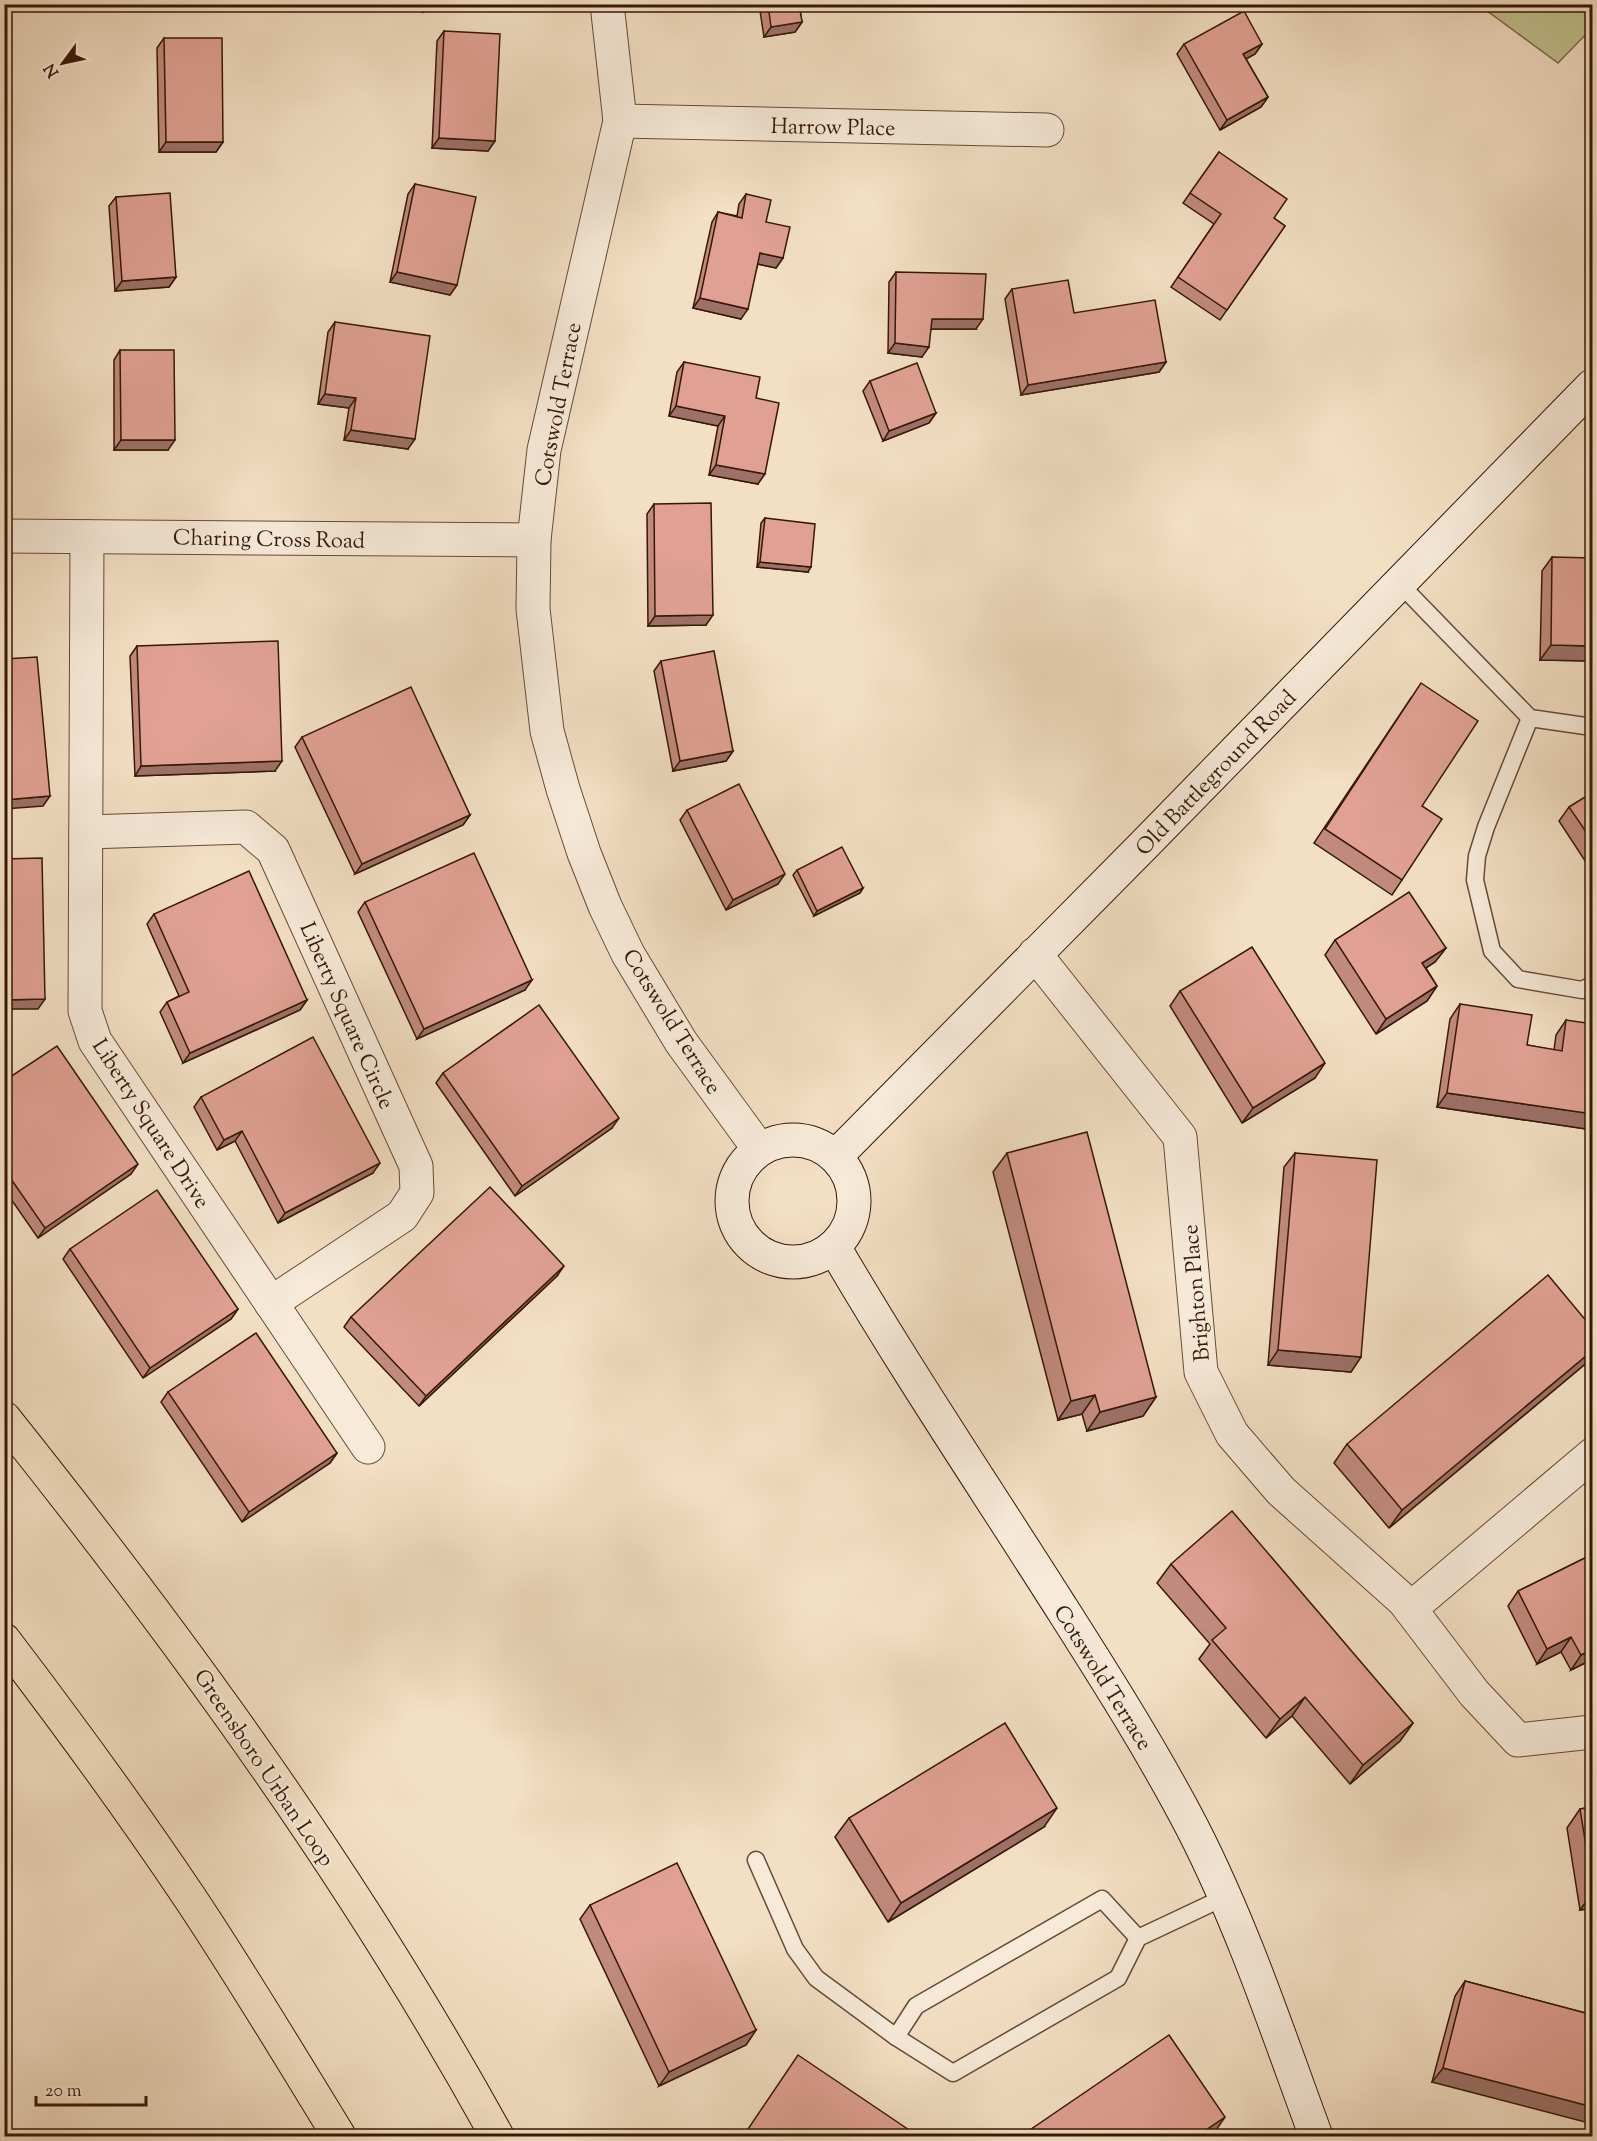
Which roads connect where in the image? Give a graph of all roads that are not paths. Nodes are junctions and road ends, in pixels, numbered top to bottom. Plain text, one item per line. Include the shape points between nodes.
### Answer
1 (607, 4) edge
2 (620, 121) junction
3 (1047, 130) dead end
4 (1593, 386) edge
5 (4, 536) edge
6 (87, 537) junction
7 (534, 540) junction
8 (1399, 583) junction
9 (1530, 718) junction
10 (1593, 727) edge
11 (86, 832) junction
12 (1035, 954) junction
13 (1593, 985) edge
14 (759, 1149) junction
15 (836, 1156) junction
16 (834, 1247) junction
17 (271, 1303) junction
18 (4, 1418) edge
19 (368, 1447) dead end
20 (1593, 1455) edge
21 (1410, 1609) junction
22 (4, 1640) edge
23 (1593, 1732) edge
24 (756, 1860) dead end
25 (1225, 1897) junction
26 (1138, 1938) junction
27 (896, 2037) junction
28 (339, 2136) edge
29 (497, 2136) edge
30 (1316, 2136) edge

1 - 2 street, Cotswold Terrace
2 - 3 street, Harrow Place
2 - 7 street, Cotswold Terrace via 544,450
4 - 8 street, Old Battleground Road
5 - 6 street, Charing Cross Road
6 - 7 street, Charing Cross Road
6 - 11 street, Liberty Square Drive
7 - 14 street, Cotswold Terrace via 533,609 547,731 584,853 605,906 652,996
8 - 9 lane
8 - 12 street, Old Battleground Road
9 - 10 lane
9 - 13 lane via 1486,827 1475,880 1492,951 1518,979 1582,990
11 - 17 street, Liberty Square Drive via 85,1011 95,1041
11 - 17 street, Liberty Square Circle via 246,827 273,850 416,1166 417,1194 402,1216
12 - 15 street, Old Battleground Road
12 - 21 street, Brighton Place via 1180,1137 1202,1372 1232,1434 1281,1491
14 - 15 street via 778,1140 799,1139 819,1144
14 - 16 street via 744,1163 731,1201 734,1221 744,1238 759,1252 778,1260 818,1258
15 - 16 street via 848,1173 854,1192 854,1212 847,1231
16 - 25 street, Cotswold Terrace via 1111,1686 1188,1819
17 - 19 street, Liberty Square Drive
18 - 29 highway, Greensboro Urban Loop via 206,1680 305,1822 397,1966
20 - 21 street
21 - 23 street, Brighton Place via 1474,1693 1518,1740
22 - 28 highway via 95,1761 190,1898
24 - 27 lane via 795,1948 816,1978
25 - 26 lane
25 - 30 street, Cotswold Terrace
26 - 27 lane via 1118,1978 953,2073
26 - 27 lane via 1102,1899 916,2006

